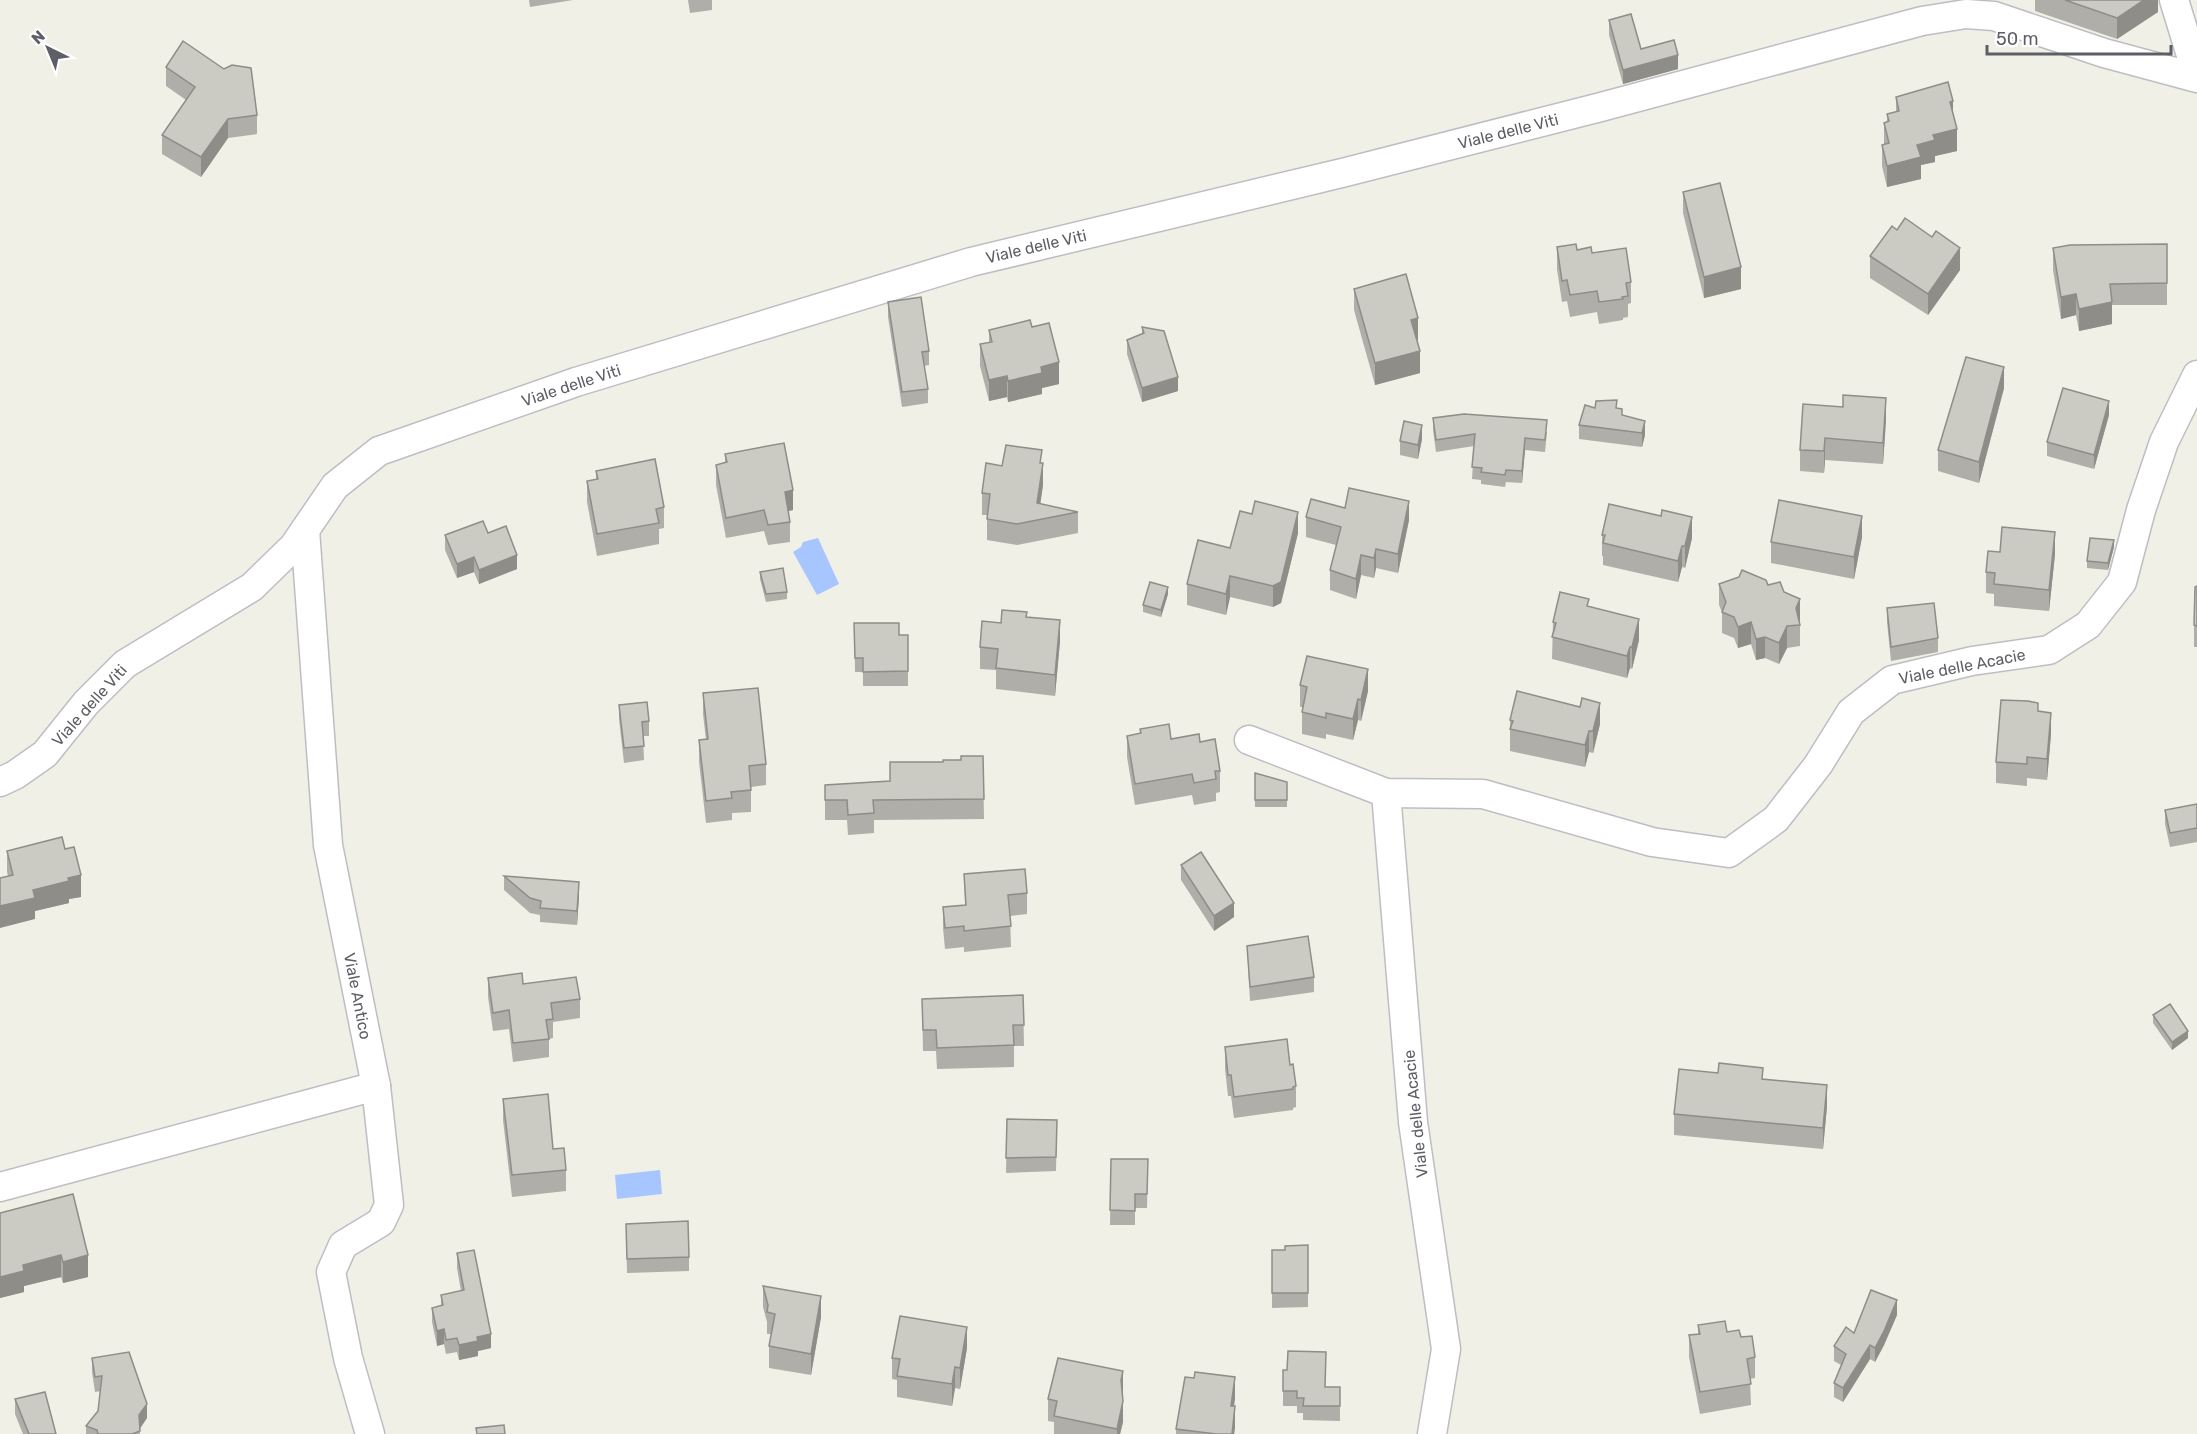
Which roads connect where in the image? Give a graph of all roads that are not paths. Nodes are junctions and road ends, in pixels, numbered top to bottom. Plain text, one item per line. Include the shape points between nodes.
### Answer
1 (2176, 5) edge
2 (2197, 77) edge
3 (2197, 375) edge
4 (305, 530) junction
5 (1249, 740) dead end
6 (0, 782) edge
7 (1386, 793) junction
8 (376, 1086) junction
9 (0, 1187) edge
10 (370, 1434) edge
11 (1432, 1434) edge

1 - 2 street
2 - 4 street, Viale delle Viti via 2104,53 1994,16 1966,14 1922,21 1369,166 971,262 576,381 379,451 335,486
3 - 7 street, Viale delle Acacie via 2164,442 2122,582 2088,625 2049,650 1972,661 1892,680 1851,711 1818,765 1776,819 1730,853 1652,842 1483,794
4 - 6 street, Viale delle Viti via 252,587 125,664 86,703 45,754
4 - 8 street, Viale Antico via 328,845
5 - 7 street, Viale delle Acacie
7 - 11 street, Viale delle Acacie via 1413,1122 1446,1349
8 - 9 street
8 - 10 street, Viale Antico via 389,1205 381,1222 344,1245 331,1272 348,1358

